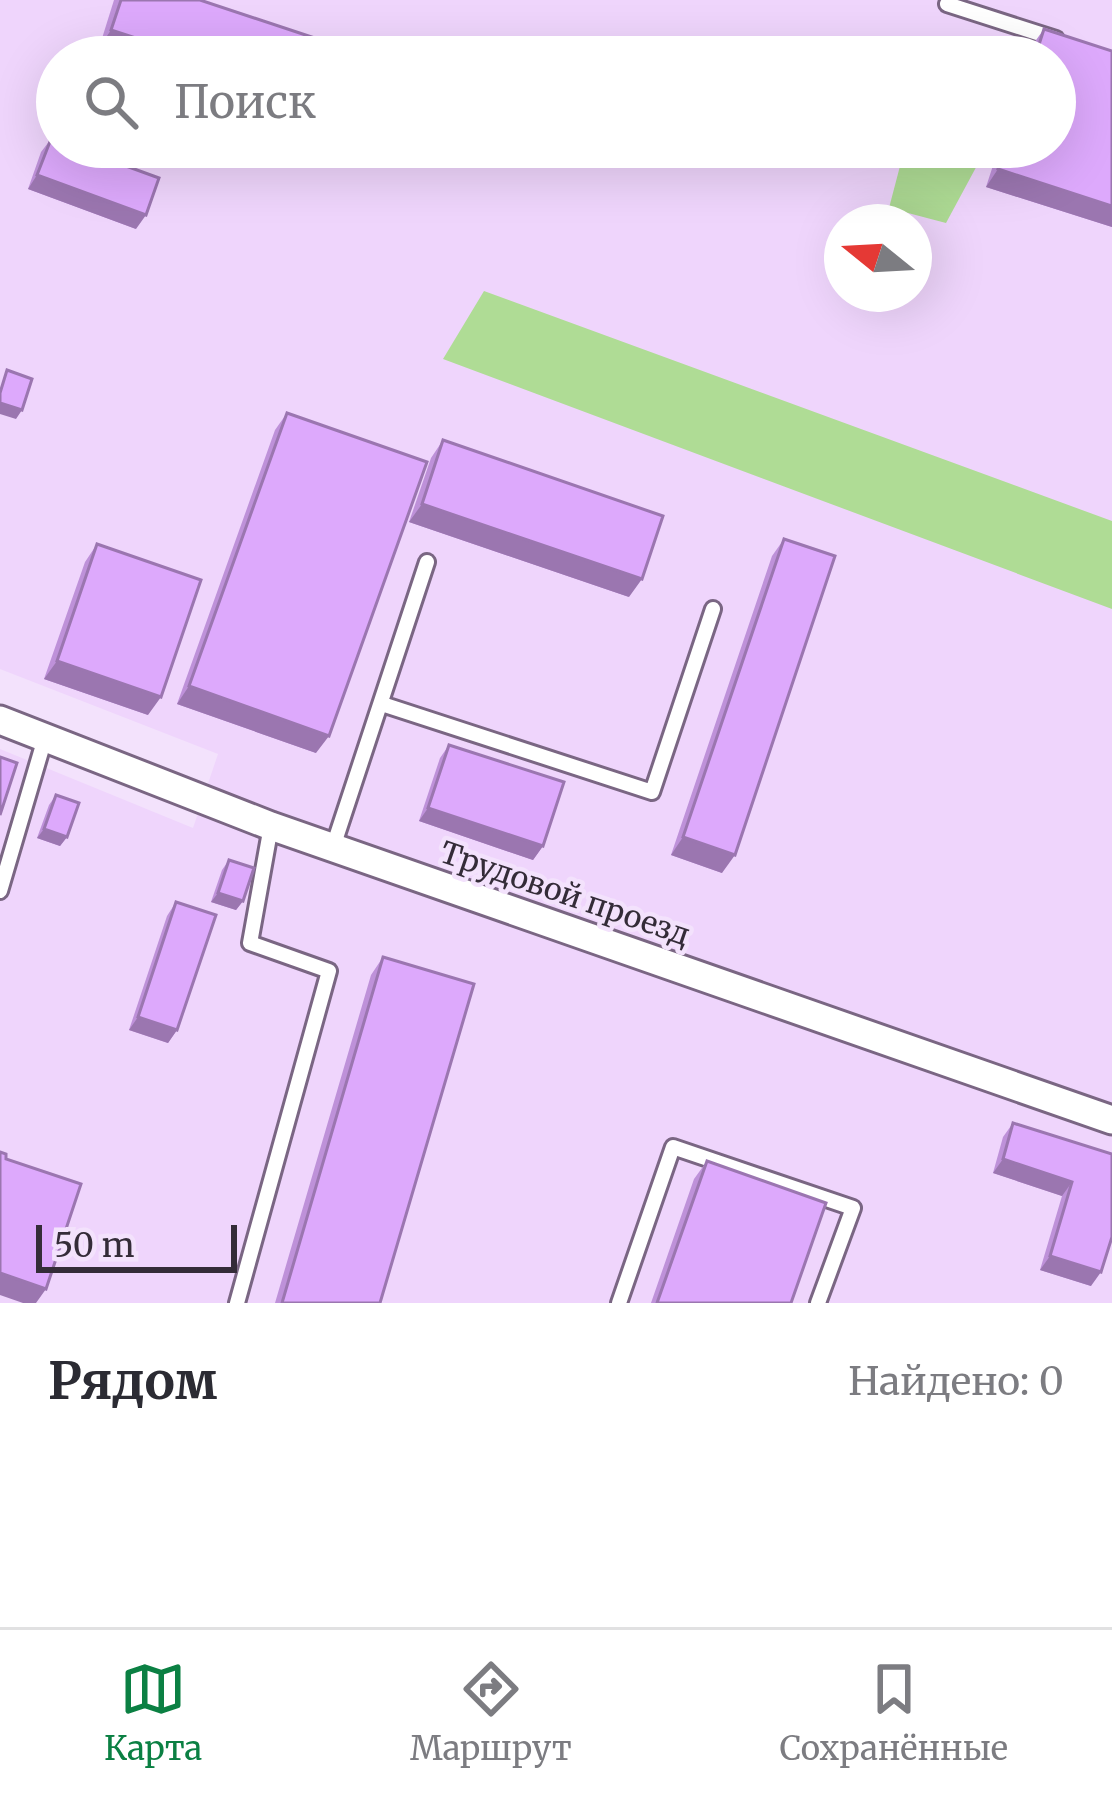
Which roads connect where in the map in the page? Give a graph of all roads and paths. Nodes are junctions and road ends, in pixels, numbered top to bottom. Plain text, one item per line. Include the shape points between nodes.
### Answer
1 (947, 4) dead end
2 (1046, 36) edge
3 (427, 562) dead end
4 (713, 609) dead end
5 (382, 704) junction
6 (0, 720) edge
7 (45, 738) junction
8 (272, 826) junction
9 (333, 847) junction
10 (0, 892) edge
11 (1112, 1120) edge
12 (236, 1303) edge
13 (619, 1303) edge
14 (818, 1303) edge

1 - 2 lane
3 - 5 lane
4 - 5 lane via 652,792
5 - 9 lane
6 - 7 street, Трудовой проезд
7 - 8 street, Трудовой проезд
7 - 10 lane
8 - 9 street, Трудовой проезд
8 - 12 lane via 250,943 329,971
9 - 11 street, Трудовой проезд
13 - 14 lane via 673,1148 854,1208

